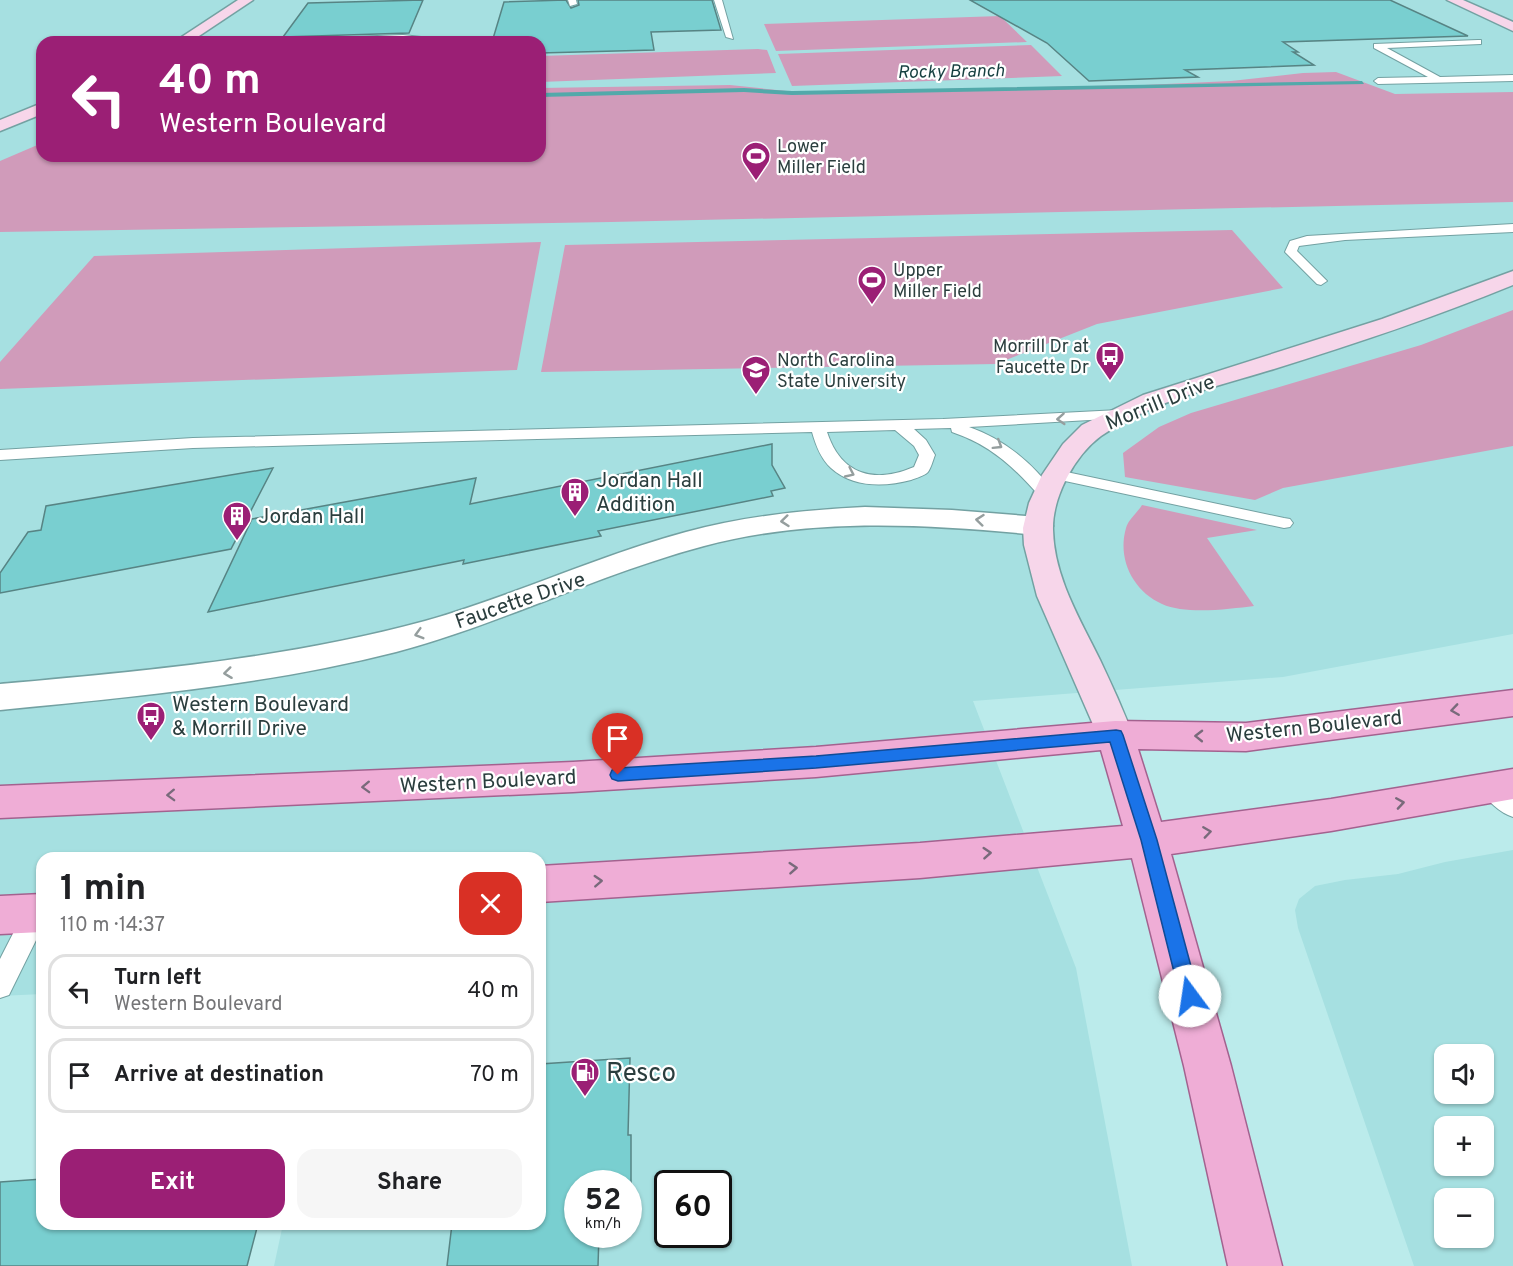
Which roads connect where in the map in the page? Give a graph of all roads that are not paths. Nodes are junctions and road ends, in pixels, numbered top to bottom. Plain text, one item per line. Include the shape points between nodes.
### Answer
1 (247, 0) edge
2 (718, 0) edge
3 (1452, 0) edge
4 (1513, 27) edge
5 (190, 36) edge
6 (730, 37) dead end
7 (1478, 42) dead end
8 (1513, 78) edge
9 (1378, 81) dead end
10 (1441, 81) junction
11 (36, 111) edge
12 (0, 126) edge
13 (1513, 228) edge
14 (1513, 277) edge
15 (1321, 282) dead end
16 (1119, 415) junction
17 (944, 424) junction
18 (899, 425) junction
19 (819, 428) junction
20 (0, 454) edge
21 (1052, 484) junction
22 (1284, 523) dead end
23 (1038, 526) junction
24 (0, 697) edge
25 (1513, 703) edge
26 (1116, 735) junction
27 (1506, 793) edge
28 (0, 802) edge
29 (1149, 840) junction
30 (546, 884) edge
31 (26, 914) edge
32 (0, 986) edge
33 (1256, 1266) edge

1 - 5 street
2 - 6 lane
3 - 4 street
7 - 10 lane via 1377,46
8 - 10 lane
9 - 10 lane
11 - 12 street
13 - 15 lane via 1345,236 1294,244 1292,252
14 - 16 street, Morrill Drive via 1390,324 1172,394
16 -> 17 lane
16 - 21 street, Morrill Drive via 1090,432 1072,450
17 - 18 lane
17 -> 21 lane via 981,436
18 - 19 lane
19 -> 18 lane via 827,454 839,468 861,478 888,481 921,470 927,455 920,443
19 - 20 lane via 205,442
21 - 22 lane
21 - 23 street, Morrill Drive
23 -> 24 street, Faucette Drive via 958,518 829,518 772,523 692,539 462,621 325,657 249,671
23 - 26 street, Morrill Drive via 1047,581
25 -> 26 main road, Western Boulevard via 1246,737
26 -> 28 main road, Western Boulevard via 816,762 585,777
26 - 29 main road
29 -> 27 main road
30 -> 29 main road via 763,871
29 - 33 main road
31 - 32 lane

